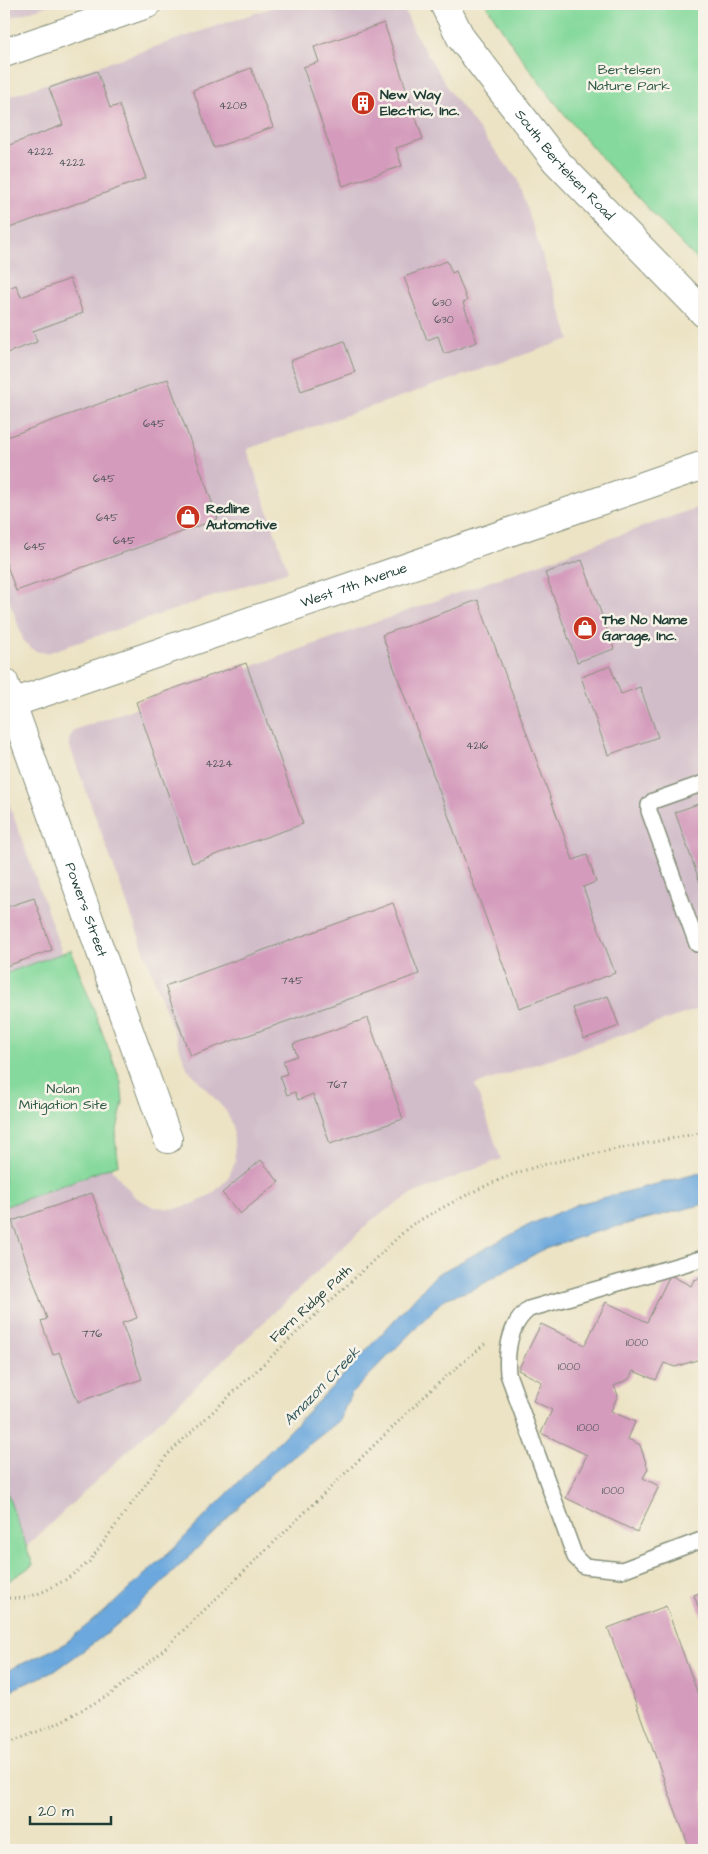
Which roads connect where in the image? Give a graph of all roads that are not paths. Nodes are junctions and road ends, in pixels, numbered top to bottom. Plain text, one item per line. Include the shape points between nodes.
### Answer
1 (147, 4) edge
2 (444, 4) edge
3 (4, 53) edge
4 (704, 314) edge
5 (704, 465) edge
6 (6, 697) edge
7 (704, 783) edge
8 (697, 944) dead end
9 (168, 1139) dead end
10 (704, 1258) edge
11 (704, 1539) edge

1 - 3 street
2 - 4 street, South Bertelsen Road via 461,38 556,161
5 - 6 street, West 7th Avenue
6 - 9 street, Powers Street
7 - 8 lane via 654,801 649,811
10 - 11 lane via 536,1305 519,1317 513,1329 507,1361 508,1374 575,1557 584,1566 622,1570

